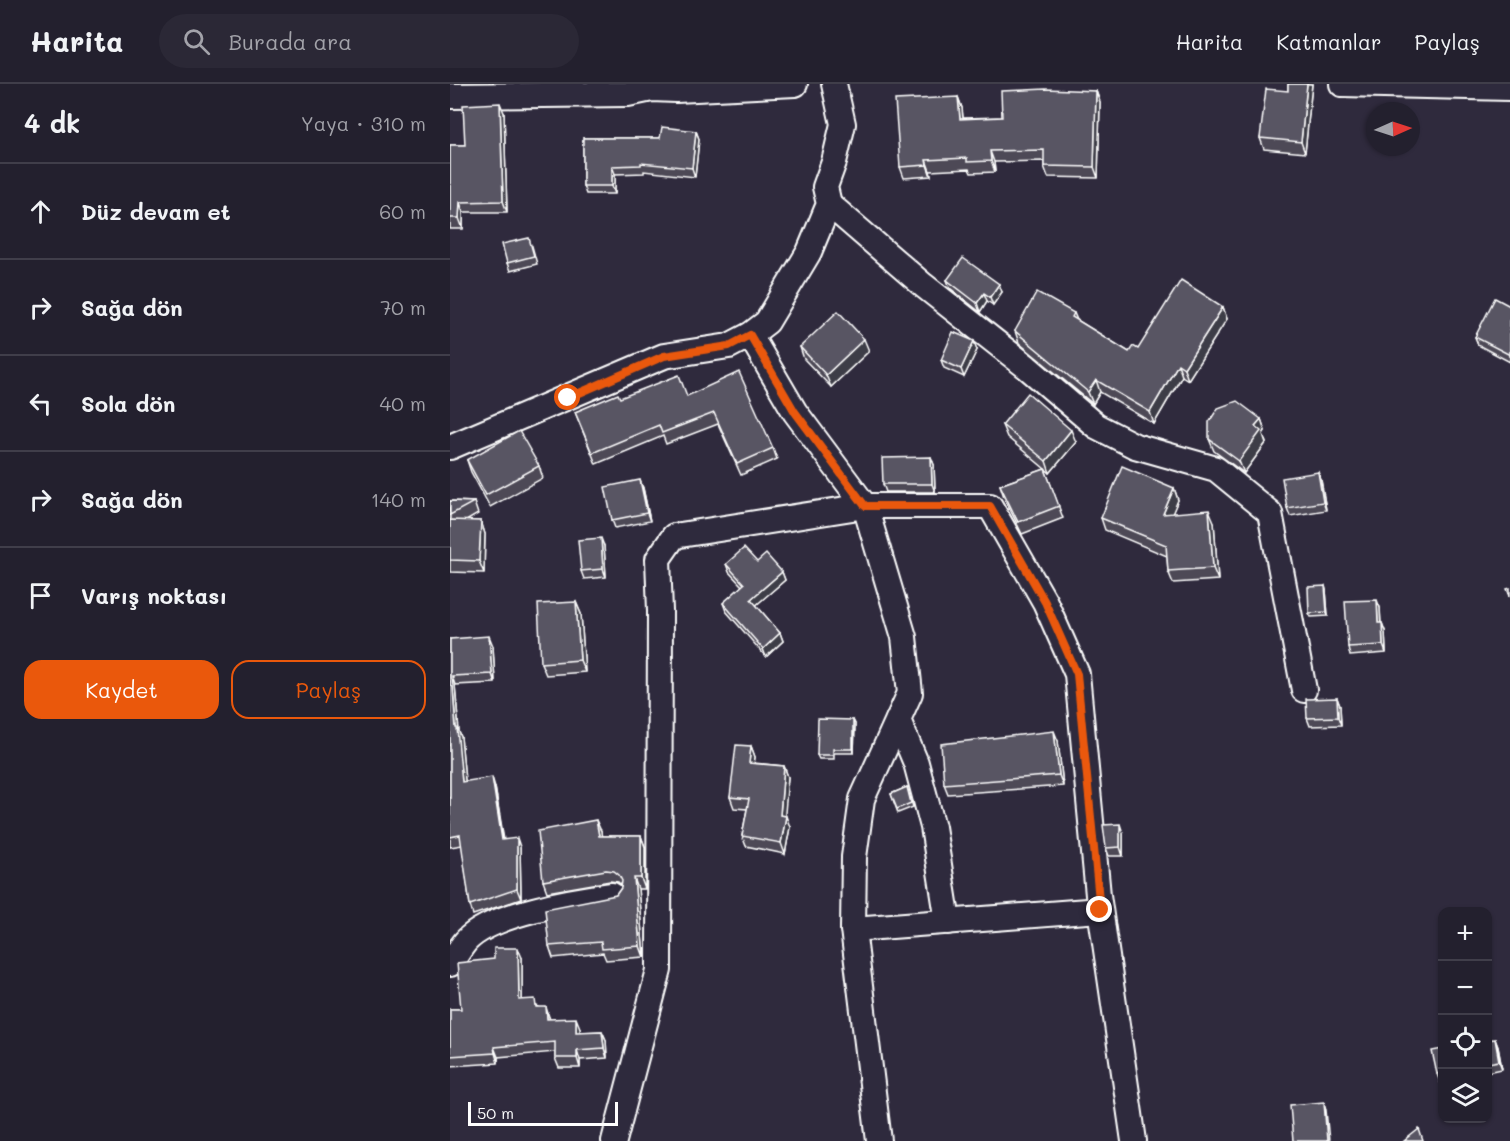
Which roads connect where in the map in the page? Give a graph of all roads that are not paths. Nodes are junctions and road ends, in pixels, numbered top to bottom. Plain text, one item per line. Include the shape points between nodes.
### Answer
1 (795, 84) edge
2 (834, 84) edge
3 (1342, 84) edge
4 (652, 86) edge
5 (1510, 88) edge
6 (450, 96) edge
7 (829, 204) junction
8 (750, 335) junction
9 (450, 447) edge
10 (865, 506) junction
11 (1304, 690) dead end
12 (898, 720) junction
13 (612, 895) edge
14 (1100, 910) junction
15 (948, 922) junction
16 (853, 929) junction
17 (450, 964) edge
18 (614, 1141) edge
19 (879, 1141) edge
20 (1134, 1141) edge

1 - 4 street via 676,90
2 - 7 street via 843,123 825,187
3 - 5 street
4 - 6 street via 628,94
7 - 8 street via 809,252 767,322
7 - 11 street via 1096,426 1135,446 1216,469 1270,513
8 - 9 street via 729,346 664,356
8 - 10 street via 795,412
10 - 12 street via 904,637 910,693
10 - 14 street via 990,506 996,516 1045,602 1077,674
10 - 18 street via 674,536 658,559 659,970
12 - 15 street via 916,763 933,827
12 - 16 street via 862,799 854,858
13 - 17 street via 563,902 487,925 467,940
14 - 15 street
14 - 20 street
15 - 16 street
16 - 19 street

